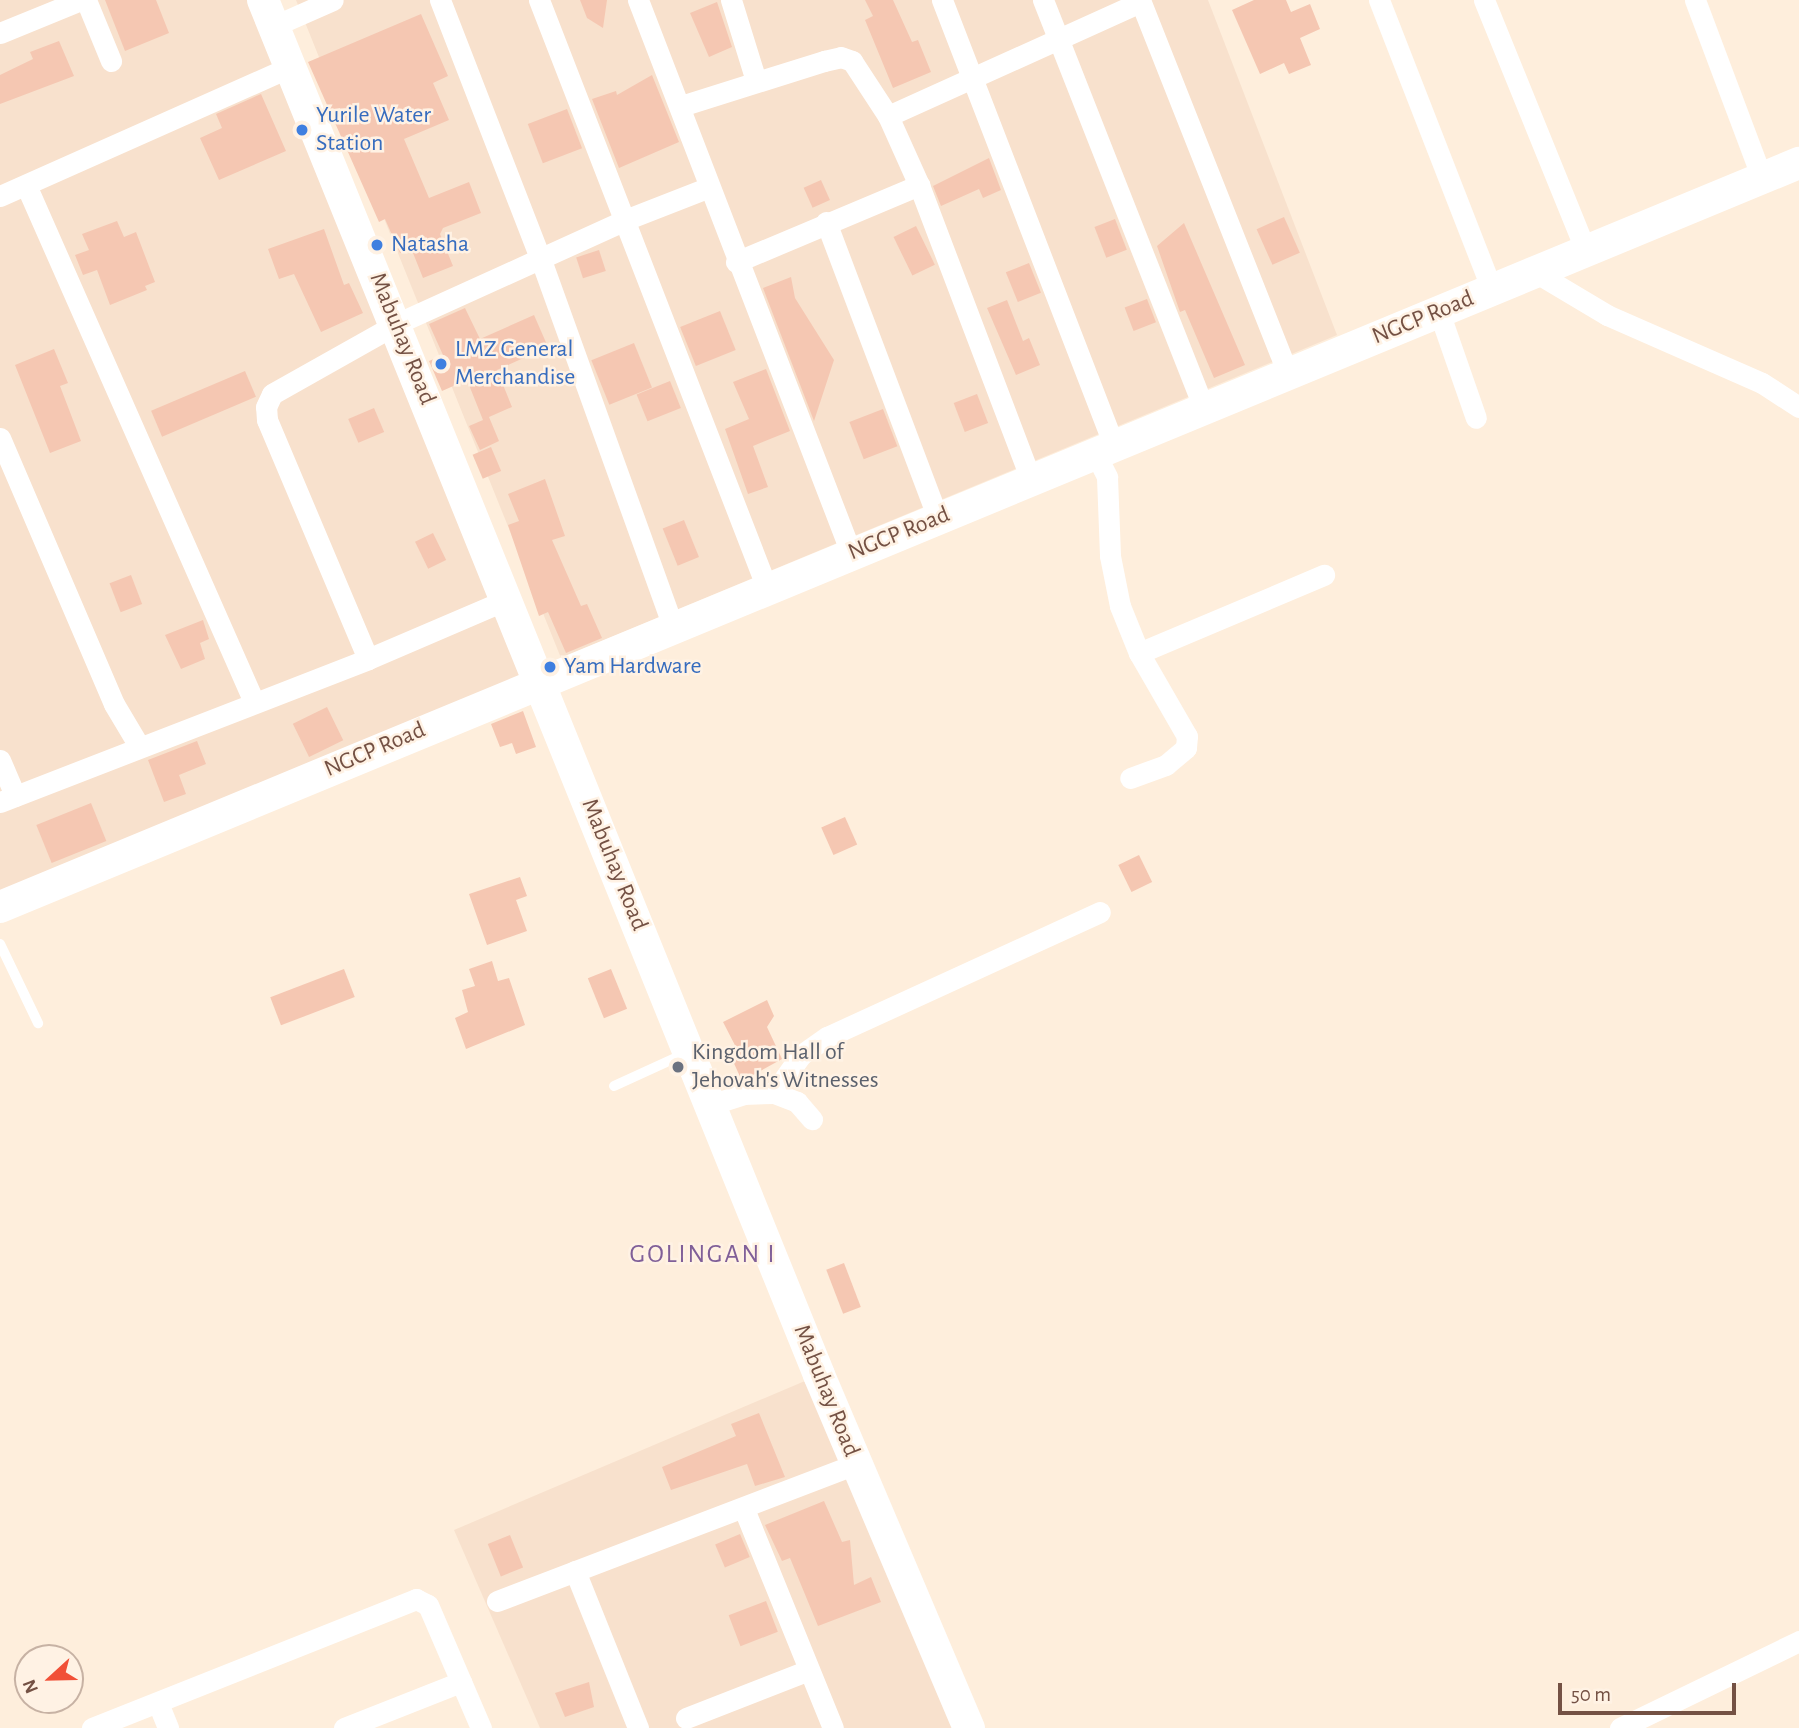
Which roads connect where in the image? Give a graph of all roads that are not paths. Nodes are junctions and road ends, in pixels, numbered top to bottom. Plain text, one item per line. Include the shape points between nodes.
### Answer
1 (83, 0) edge
2 (333, 0) edge
3 (440, 0) edge
4 (539, 0) edge
5 (638, 0) edge
6 (731, 0) edge
7 (942, 0) edge
8 (1043, 0) edge
9 (1379, 0) edge
10 (1484, 0) edge
11 (1695, 0) edge
12 (1141, 1) edge
13 (269, 13) edge
14 (0, 33) edge
15 (1058, 37) junction
16 (111, 61) dead end
17 (292, 66) junction
18 (972, 78) junction
19 (756, 81) junction
20 (681, 106) junction
21 (888, 116) junction
22 (1799, 163) edge
23 (1762, 178) junction
24 (26, 185) junction
25 (919, 185) junction
26 (707, 188) junction
27 (0, 196) edge
28 (625, 220) junction
29 (826, 222) junction
30 (1586, 251) junction
31 (541, 260) junction
32 (736, 262) junction
33 (1535, 272) junction
34 (1492, 290) junction
35 (1439, 312) junction
36 (396, 324) junction
37 (1288, 373) junction
38 (1799, 407) edge
39 (1204, 408) junction
40 (1476, 418) dead end
41 (0, 438) edge
42 (1105, 449) junction
43 (1031, 480) junction
44 (937, 518) junction
45 (851, 553) junction
46 (1324, 575) dead end
47 (767, 588) junction
48 (508, 599) junction
49 (673, 627) junction
50 (1139, 653) junction
51 (368, 659) junction
52 (541, 681) junction
53 (254, 702) junction
54 (139, 746) junction
55 (0, 760) edge
56 (1130, 778) dead end
57 (8, 799) edge
58 (0, 906) edge
59 (1100, 912) dead end
60 (0, 944) edge
61 (38, 1023) dead end
62 (688, 1052) junction
63 (614, 1086) dead end
64 (774, 1093) junction
65 (710, 1105) junction
66 (812, 1119) dead end
67 (856, 1464) junction
68 (744, 1509) junction
69 (575, 1571) junction
70 (497, 1601) dead end
71 (1799, 1641) edge
72 (809, 1670) junction
73 (461, 1682) junction
74 (158, 1703) junction
75 (686, 1718) dead end
76 (92, 1728) edge
77 (168, 1728) edge
78 (344, 1728) edge
79 (481, 1728) edge
80 (638, 1728) edge
81 (833, 1728) edge
82 (969, 1728) edge
83 (1620, 1728) edge

1 - 14 street
1 - 16 street
2 - 13 street
3 - 31 street
4 - 28 street
5 - 20 street
6 - 19 street
7 - 18 street
8 - 15 street
9 - 34 street
10 - 30 street
11 - 23 street
12 - 15 street
12 - 37 street
13 - 17 main road, Mabuhay Road
15 - 18 street
15 - 39 street
17 - 24 street
17 - 36 main road, Mabuhay Road
18 - 21 street
18 - 42 street
19 - 20 street
19 - 21 street via 841,57 859,70
20 - 26 street
21 - 25 street
22 - 23 main road, NGCP Road
23 - 30 main road, NGCP Road
24 - 27 street
24 - 53 street
25 - 29 street
25 - 43 street
26 - 28 street
26 - 32 street
28 - 31 street
28 - 47 street
29 - 32 street
29 - 44 street
30 - 33 main road, NGCP Road
31 - 36 street
31 - 49 street
32 - 45 street
33 - 34 main road, NGCP Road
33 - 38 street via 1607,315 1762,383
34 - 35 main road, NGCP Road
35 - 37 main road, NGCP Road
35 - 40 street
36 - 48 main road, Mabuhay Road
36 - 51 street via 298,376 272,394 266,407
37 - 39 main road, NGCP Road
39 - 42 main road, NGCP Road
41 - 54 street via 114,704
42 - 43 main road, NGCP Road
42 - 50 street via 1110,556 1120,606
43 - 44 main road, NGCP Road
44 - 45 main road, NGCP Road
45 - 47 main road, NGCP Road
46 - 50 street
47 - 49 main road, NGCP Road
48 - 51 street
48 - 52 main road, Mabuhay Road
49 - 52 main road, NGCP Road
50 - 56 street via 1187,736 1186,748 1166,765
51 - 53 street
52 - 58 main road, NGCP Road
52 - 62 main road, Mabuhay Road
53 - 54 street
54 - 57 street
55 - 57 street
59 - 64 street via 827,1037 801,1055
60 - 61 lane
62 - 63 lane
62 - 65 main road, Mabuhay Road
64 - 65 street via 743,1094
64 - 66 street via 797,1102
65 - 67 main road, Mabuhay Road
67 - 68 street
67 - 82 main road, Mabuhay Road
68 - 69 street
68 - 72 street
69 - 70 street
69 - 80 street
71 - 83 street
72 - 75 street
72 - 81 street
73 - 74 street via 428,1605 416,1598
73 - 78 street
73 - 79 street
74 - 76 street
74 - 77 street

